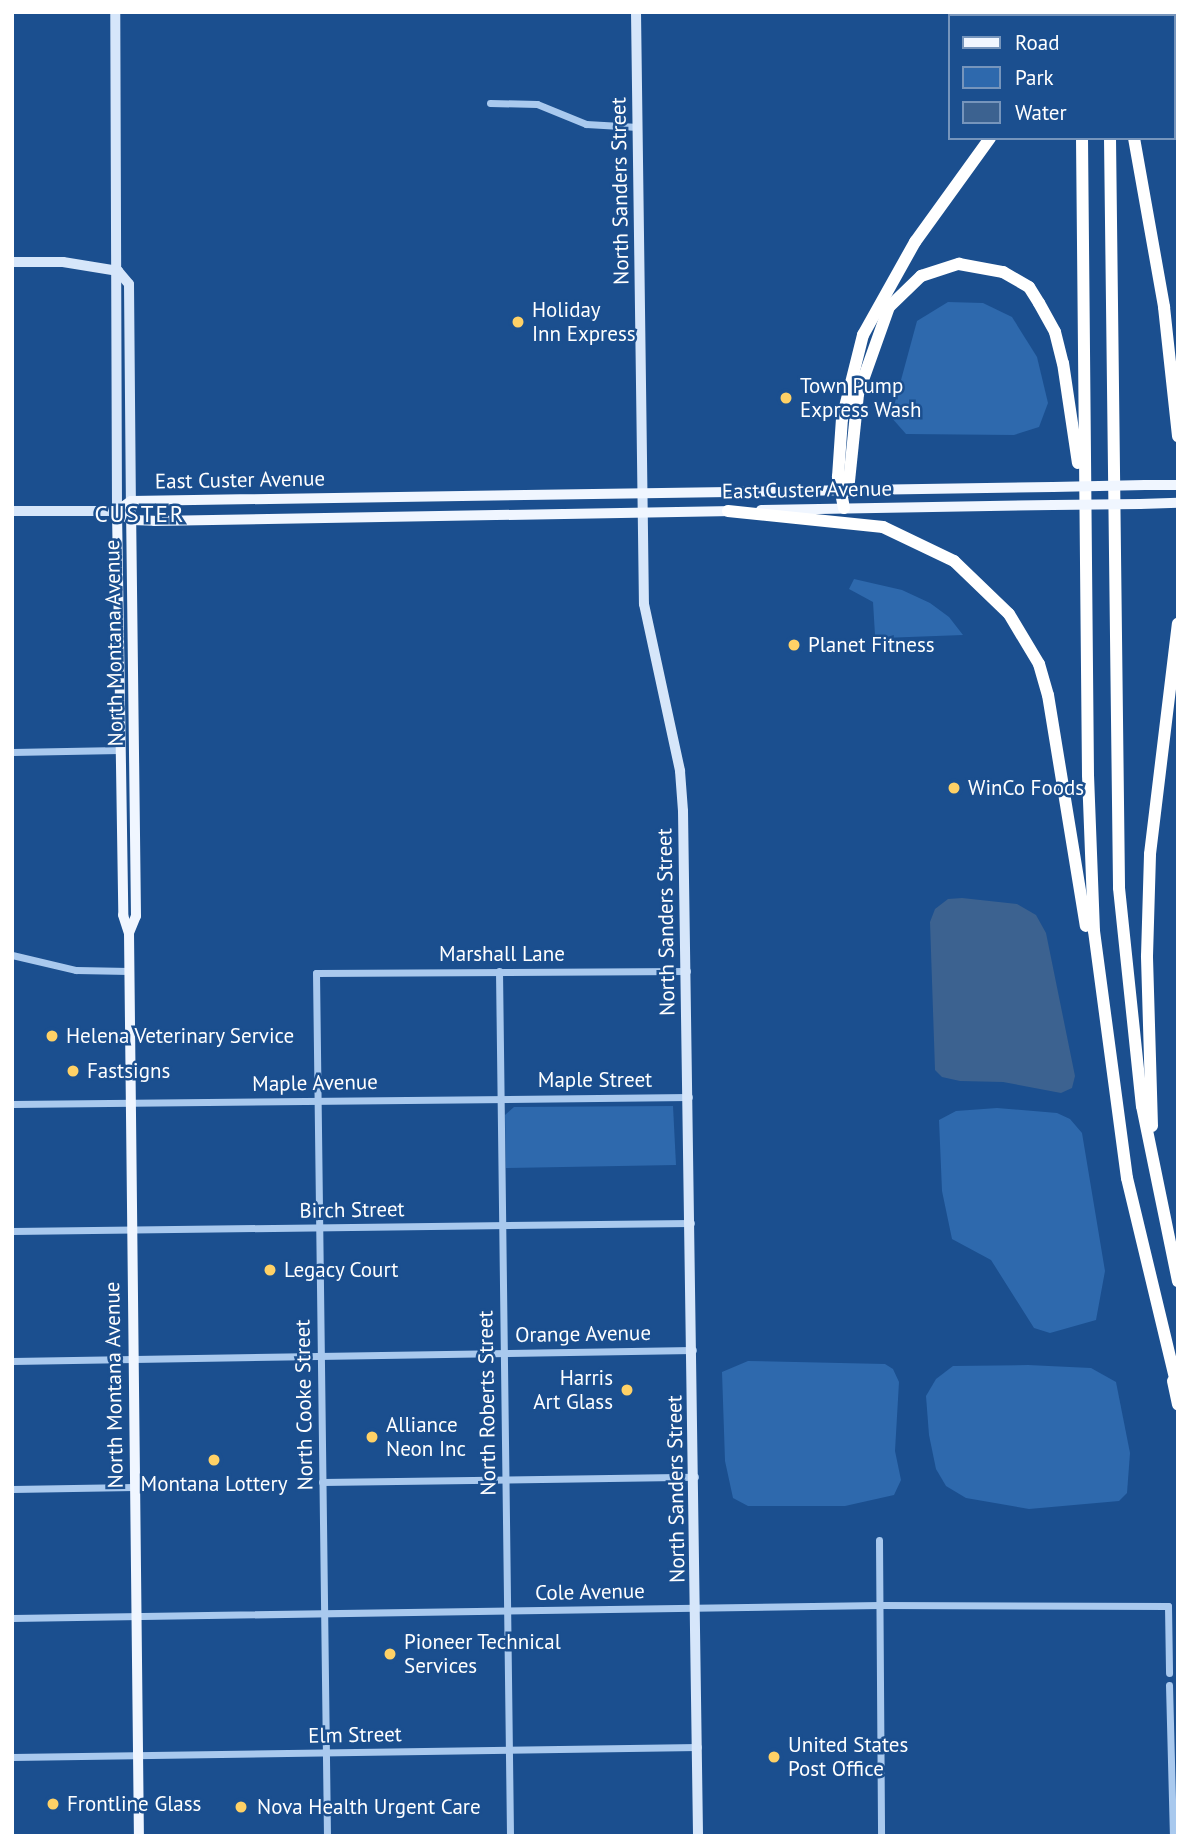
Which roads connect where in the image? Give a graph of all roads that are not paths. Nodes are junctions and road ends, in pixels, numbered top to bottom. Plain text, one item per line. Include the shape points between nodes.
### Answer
1 (115, 12) edge
2 (636, 12) edge
3 (490, 103) dead end
4 (638, 127) junction
5 (989, 140) edge
6 (1082, 140) edge
7 (1110, 140) edge
8 (1134, 140) edge
9 (12, 261) edge
10 (118, 271) junction
11 (1178, 436) edge
12 (1178, 485) edge
13 (844, 491) junction
14 (643, 493) junction
15 (131, 501) junction
16 (1178, 503) edge
17 (844, 508) junction
18 (12, 511) edge
19 (117, 511) junction
20 (728, 511) junction
21 (644, 513) junction
22 (131, 520) junction
23 (1086, 556) junction
24 (1178, 624) edge
25 (120, 750) junction
26 (12, 752) edge
27 (129, 933) junction
28 (12, 956) edge
29 (129, 971) junction
30 (499, 971) junction
31 (687, 971) junction
32 (316, 973) joint
33 (1103, 1024) junction
34 (690, 1097) junction
35 (501, 1098) junction
36 (318, 1100) junction
37 (12, 1104) edge
38 (131, 1105) junction
39 (1153, 1168) junction
40 (692, 1223) junction
41 (502, 1225) junction
42 (319, 1228) junction
43 (12, 1231) edge
44 (132, 1232) junction
45 (1178, 1282) edge
46 (693, 1350) junction
47 (504, 1353) junction
48 (321, 1355) junction
49 (134, 1359) junction
50 (12, 1360) edge
51 (1170, 1360) junction
52 (1178, 1390) edge
53 (1178, 1404) edge
54 (695, 1477) junction
55 (505, 1480) junction
56 (322, 1482) junction
57 (134, 1487) junction
58 (12, 1489) edge
59 (879, 1540) dead end
60 (880, 1605) junction
61 (697, 1608) junction
62 (507, 1611) junction
63 (324, 1613) junction
64 (136, 1617) junction
65 (12, 1618) edge
66 (1169, 1673) dead end
67 (1170, 1685) dead end
68 (698, 1747) junction
69 (509, 1750) junction
70 (326, 1752) junction
71 (137, 1755) junction
72 (12, 1757) edge
73 (139, 1836) edge
74 (327, 1836) edge
75 (510, 1836) edge
76 (698, 1836) edge
77 (881, 1836) edge
78 (1173, 1836) edge

1 - 10 street, North Montana Avenue
2 - 4 street, North Sanders Street
3 - 4 street via 537,104 586,124
4 - 14 street, North Sanders Street
5 - 13 highway via 915,242 863,335 844,408
6 - 23 highway
7 - 39 highway via 1118,857 1130,1013
8 - 11 highway via 1164,307
9 - 10 street via 63,262
10 - 15 street, North Montana Avenue via 129,284
10 - 19 street, North Montana Avenue via 113,285
12 - 13 main road, East Custer Avenue, bridge
13 - 14 main road, East Custer Avenue
13 - 17 highway
13 - 23 highway via 858,394 889,307 921,276 959,264 981,265 1029,288 1055,331 1070,396
14 - 15 main road, East Custer Avenue
14 - 21 street, North Sanders Street
15 - 19 main road, East Custer Avenue
15 - 22 street, North Montana Avenue
16 - 17 main road, East Custer Avenue, bridge
17 - 20 main road, East Custer Avenue
18 - 19 street
19 - 22 main road
19 - 25 main road, North Montana Avenue
20 - 21 main road, East Custer Avenue
20 - 33 highway via 883,527 954,561 1009,614 1039,664 1048,695
21 - 22 main road, East Custer Avenue
21 - 31 street, North Sanders Street via 648,633 680,771
22 - 27 main road, North Montana Avenue via 136,916
23 - 33 highway via 1090,869
24 - 39 highway via 1154,810 1148,905
25 - 26 street
25 - 27 main road, North Montana Avenue via 123,915
27 - 29 main road, North Montana Avenue
28 - 29 street via 76,970
29 - 38 main road, North Montana Avenue
30 - 31 street, Marshall Lane
30 - 32 street, Marshall Lane
30 - 35 street, North Roberts Street
31 - 34 street, North Sanders Street
32 - 36 street, North Cooke Street
33 - 51 highway via 1133,1208
34 - 35 street, Maple Street
34 - 40 street, North Sanders Street
35 - 36 street, Maple Avenue
35 - 41 street, North Roberts Street
36 - 38 street, Maple Avenue
36 - 42 street, North Cooke Street
37 - 38 street
38 - 44 main road, North Montana Avenue
39 - 45 highway
40 - 41 street, Birch Street
40 - 46 street, North Sanders Street
41 - 42 street, Birch Street
41 - 47 street, North Roberts Street
42 - 44 street, Birch Street
42 - 48 street, North Cooke Street
43 - 44 street, Birch Street
44 - 49 main road, North Montana Avenue
46 - 47 street, Orange Avenue
46 - 54 street, North Sanders Street
47 - 48 street, Orange Avenue
47 - 55 street, North Roberts Street
48 - 49 street, Orange Avenue
48 - 56 street, North Cooke Street
49 - 50 street, Orange Avenue
49 - 57 main road, North Montana Avenue
51 - 52 highway
51 - 53 highway
54 - 55 street
54 - 61 street, North Sanders Street
55 - 56 street
55 - 62 street, North Roberts Street
56 - 63 street, North Cooke Street
57 - 58 street
57 - 64 main road, North Montana Avenue
59 - 60 street
60 - 61 street, Cole Avenue
60 - 66 street, Cole Avenue via 1168,1606
60 - 77 street
61 - 62 street, Cole Avenue
61 - 68 street, North Sanders Street
62 - 63 street, Cole Avenue
62 - 69 street, North Roberts Street
63 - 64 street, Cole Avenue
63 - 70 street, North Cooke Street
64 - 65 street, Cole Avenue
64 - 71 main road, North Montana Avenue
67 - 78 street
68 - 69 street, Elm Street
68 - 76 street, North Sanders Street
69 - 70 street, Elm Street
69 - 75 street, North Roberts Street
70 - 71 street, Elm Street
70 - 74 street, North Cooke Street
71 - 72 street, Elm Street
71 - 73 main road, North Montana Avenue

